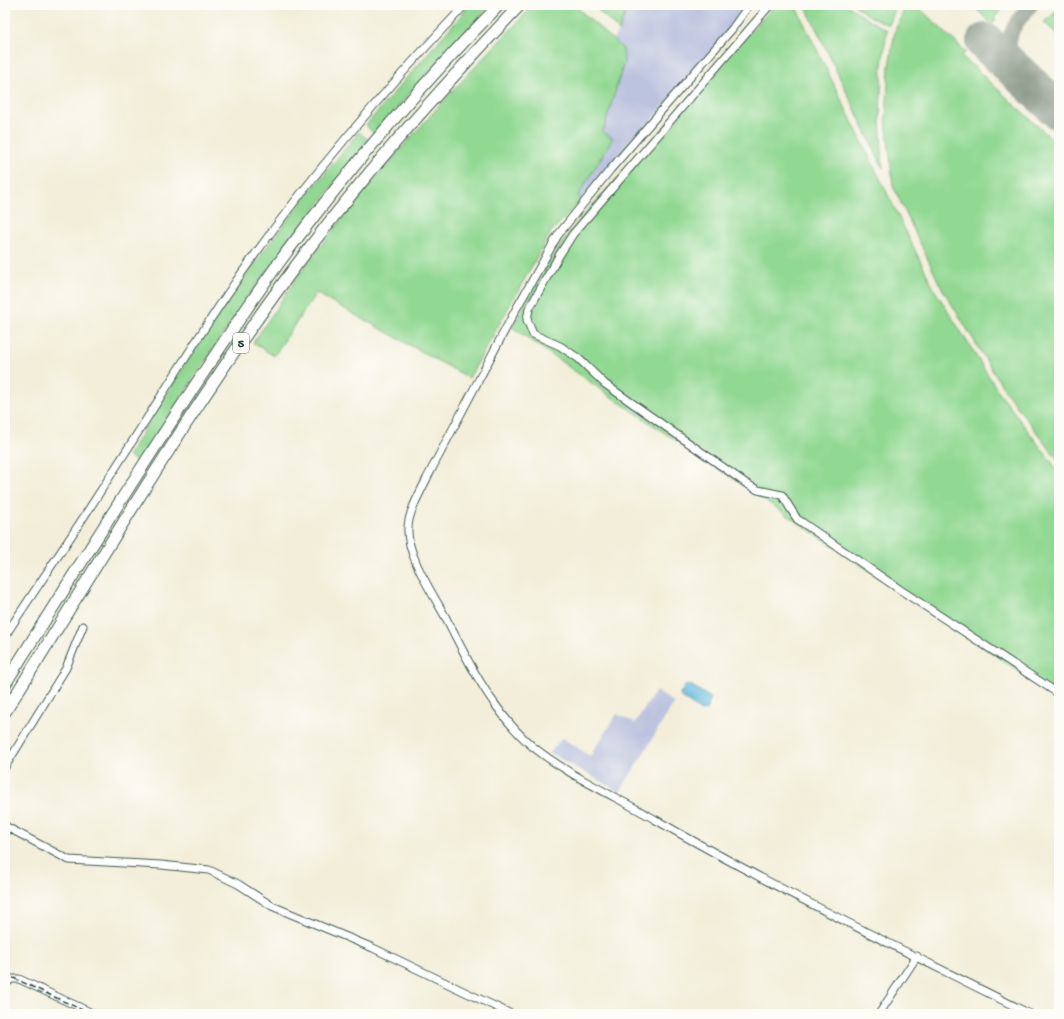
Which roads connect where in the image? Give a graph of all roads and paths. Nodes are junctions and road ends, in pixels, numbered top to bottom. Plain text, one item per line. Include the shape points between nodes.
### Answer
1 (465, 5) edge
2 (499, 5) edge
3 (520, 5) edge
4 (749, 5) edge
5 (770, 5) edge
6 (83, 626) dead end
7 (5, 636) edge
8 (5, 684) edge
9 (1059, 694) edge
10 (5, 712) edge
11 (5, 767) edge
12 (5, 826) edge
13 (917, 956) junction
14 (5, 984) edge
15 (94, 1014) edge
16 (511, 1014) edge
17 (879, 1014) edge
18 (1030, 1014) edge

1 - 7 street via 341,145 226,296
2 - 8 highway, 5 via 430,77 373,142 291,246 233,328 97,534
3 - 10 highway, 5 via 442,89 300,260 182,431
4 - 13 street via 732,29 610,170 558,235 427,478 408,527 410,542 418,565 483,688 531,745 550,760 694,842
5 - 9 street via 568,242 529,309 527,320 530,329 538,338 560,346 578,358 605,384 747,484 758,490 782,495 802,523
6 - 11 street via 66,668
12 - 16 street via 69,860 209,870 238,884 272,906 373,948
13 - 17 street
13 - 18 street
14 - 15 street via 12,979 19,979

